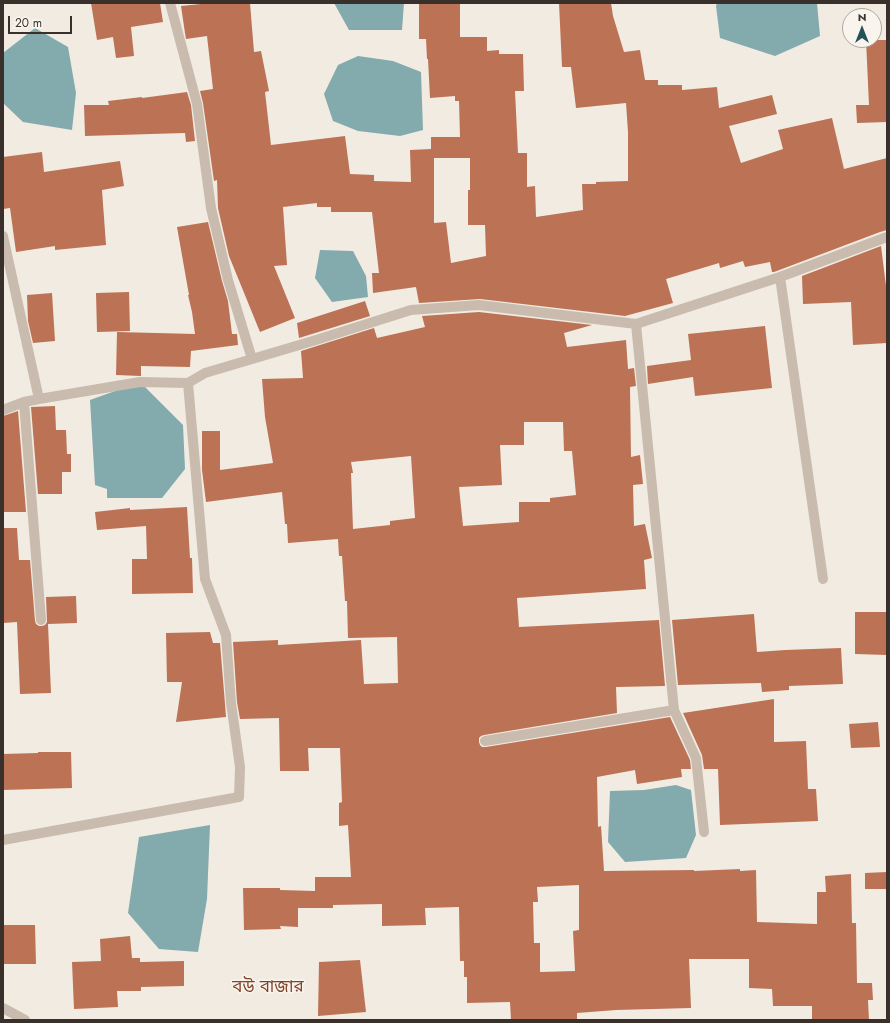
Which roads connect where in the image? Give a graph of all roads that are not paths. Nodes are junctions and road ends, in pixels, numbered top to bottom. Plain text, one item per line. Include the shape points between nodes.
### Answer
1 (170, 3) edge
2 (3, 236) edge
3 (887, 236) edge
4 (780, 277) junction
5 (636, 324) junction
6 (252, 359) junction
7 (188, 383) junction
8 (39, 399) junction
9 (24, 402) junction
10 (3, 410) edge
11 (823, 579) dead end
12 (41, 620) dead end
13 (674, 710) junction
14 (485, 741) dead end
15 (704, 832) dead end
16 (3, 840) edge
17 (3, 1008) edge
18 (25, 1020) edge

1 - 6 street via 197,104 211,208 228,280
2 - 8 street
3 - 4 street
4 - 5 street
4 - 11 street
5 - 6 street via 478,305 411,310
5 - 13 street
6 - 7 street via 205,373
7 - 8 street via 140,382
7 - 16 street via 205,579 226,635 231,703 240,767 239,797
8 - 9 street
9 - 10 street
9 - 12 street
13 - 14 street
13 - 15 street via 696,758
17 - 18 street

